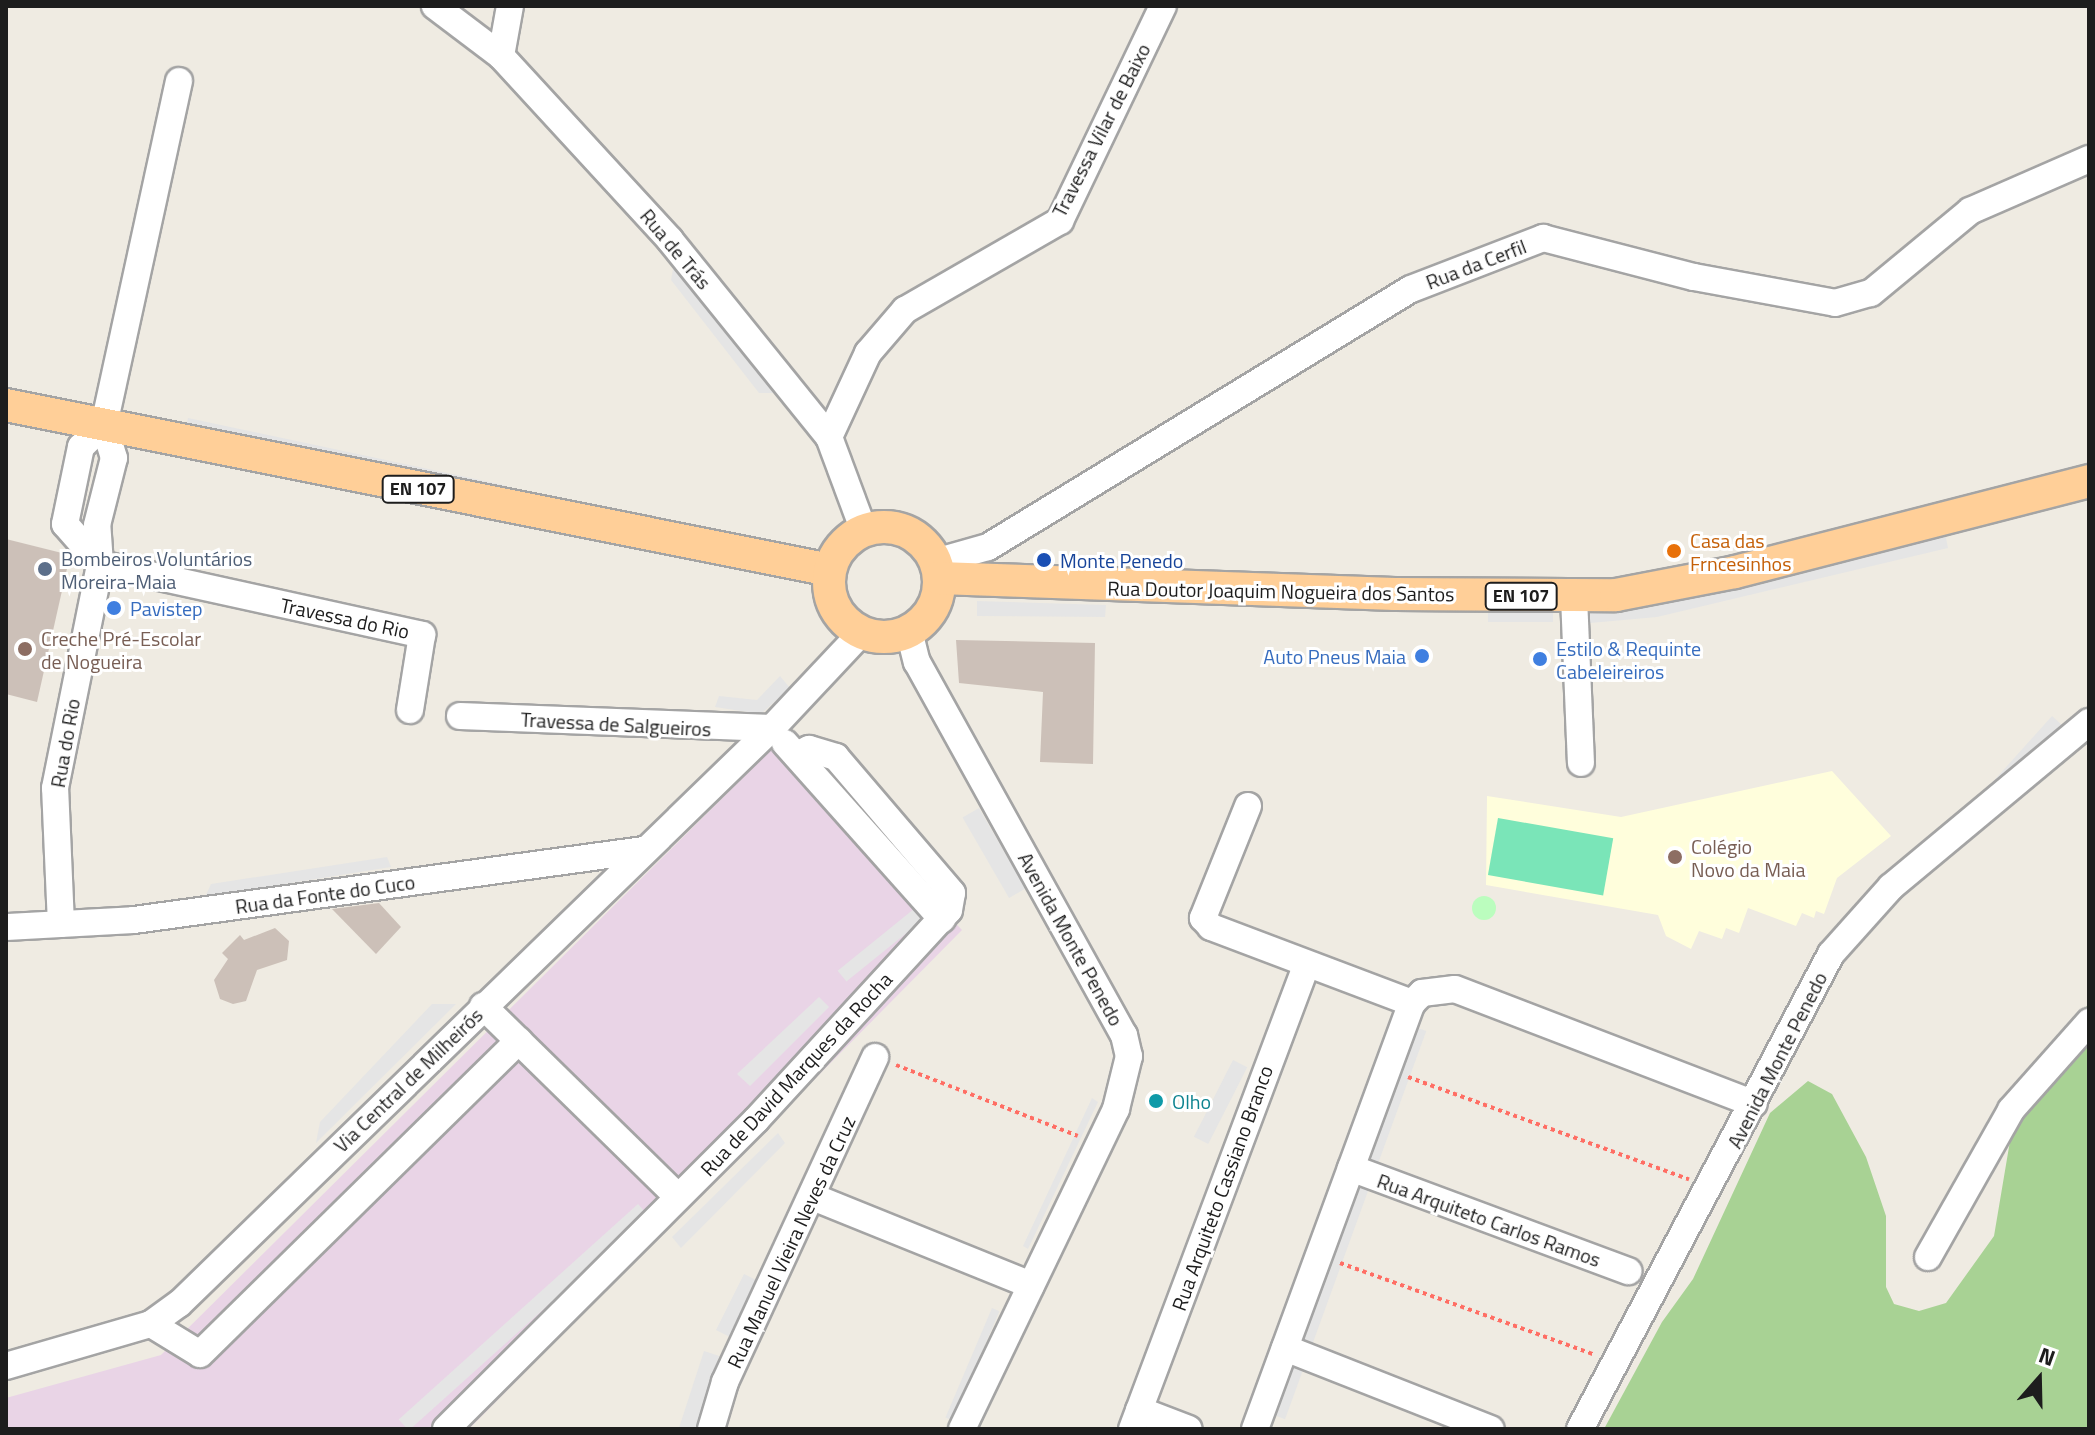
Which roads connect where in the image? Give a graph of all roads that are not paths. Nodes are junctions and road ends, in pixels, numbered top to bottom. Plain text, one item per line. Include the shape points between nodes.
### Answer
1 (435, 6) edge
2 (510, 6) edge
3 (1163, 6) edge
4 (501, 56) junction
5 (179, 81) dead end
6 (2089, 159) edge
7 (6, 405) edge
8 (104, 425) junction
9 (829, 437) junction
10 (2089, 481) edge
11 (864, 531) junction
12 (100, 564) junction
13 (830, 570) junction
14 (937, 570) junction
15 (1574, 597) junction
16 (909, 631) junction
17 (862, 632) junction
18 (410, 710) dead end
19 (460, 716) dead end
20 (2089, 722) edge
21 (772, 728) junction
22 (1581, 763) dead end
23 (1248, 806) dead end
24 (644, 850) junction
25 (61, 924) junction
26 (6, 927) edge
27 (1306, 965) junction
28 (1412, 1003) junction
29 (483, 1006) junction
30 (2089, 1022) edge
31 (519, 1041) junction
32 (875, 1057) road end
33 (1754, 1104) junction
34 (1351, 1168) junction
35 (678, 1197) junction
36 (813, 1197) junction
37 (1928, 1257) dead end
38 (1628, 1271) dead end
39 (1031, 1285) junction
40 (151, 1324) junction
41 (1285, 1348) junction
42 (6, 1366) edge
43 (1136, 1420) edge
44 (446, 1429) edge
45 (711, 1429) edge
46 (962, 1429) edge
47 (1189, 1429) edge
48 (1255, 1429) edge
49 (1491, 1429) edge
50 (1580, 1429) edge

1 - 4 street, Rua de Trás
2 - 4 street
3 - 9 street, Travessa Vilar de Baixo via 1060,221 905,310 868,353
4 - 9 street, Rua de Trás via 670,240
5 - 8 street
6 - 14 street, Rua da Cerfil via 1970,211 1871,293 1835,303 1694,277 1543,238 1411,289 988,547
7 - 8 main road, EN 107
8 - 12 street via 81,447 65,524
8 - 13 main road, EN 107
9 - 11 street, Rua de Trás
10 - 15 main road, Rua Doutor Joaquim Nogueira dos Santos / EN 107 via 1705,579
11 - 13 main road via 842,546
11 - 14 main road via 888,528 911,535
12 - 18 street, Travessa do Rio via 422,635
12 - 25 street, Rua do Rio via 55,788
13 - 17 main road via 832,600
14 - 15 main road, Rua Doutor Joaquim Nogueira dos Santos / EN 107 via 966,583
14 - 16 main road via 928,615
15 - 22 street
16 - 17 main road via 885,637
16 - 39 street, Avenida Monte Penedo via 917,662 1124,1035 1129,1056 1126,1083 1100,1144
17 - 21 street, Via Central de Milheirós
19 - 21 street, Travessa de Salgueiros
20 - 33 street, Avenida Monte Penedo via 1891,887 1856,924 1805,998
21 - 24 street, Via Central de Milheirós
21 - 35 street, Rua de David Marques da Rocha via 796,755 809,749 836,757 952,893 952,903
23 - 27 street via 1203,918 1211,927
24 - 25 street, Rua da Fonte do Cuco via 134,920
24 - 29 street, Via Central de Milheirós
25 - 26 street, Rua da Fonte do Cuco
27 - 28 street
27 - 43 street, Rua Arquiteto Cassiano Branco
28 - 33 street via 1437,988 1455,989
28 - 34 street
29 - 31 street
29 - 40 street, Via Central de Milheirós via 179,1304
30 - 37 street via 2011,1110
31 - 35 street
31 - 40 street via 200,1354
32 - 36 street, Rua Manuel Vieira Neves da Cruz
33 - 50 street, Avenida Monte Penedo
34 - 38 street, Rua Arquiteto Carlos Ramos
34 - 41 street
35 - 44 street, Rua de David Marques da Rocha
36 - 39 street
36 - 45 street, Rua Manuel Vieira Neves da Cruz via 725,1382
39 - 46 street, Avenida Monte Penedo
40 - 42 street, Via Central de Milheirós
41 - 48 street
41 - 49 street
43 - 47 street

